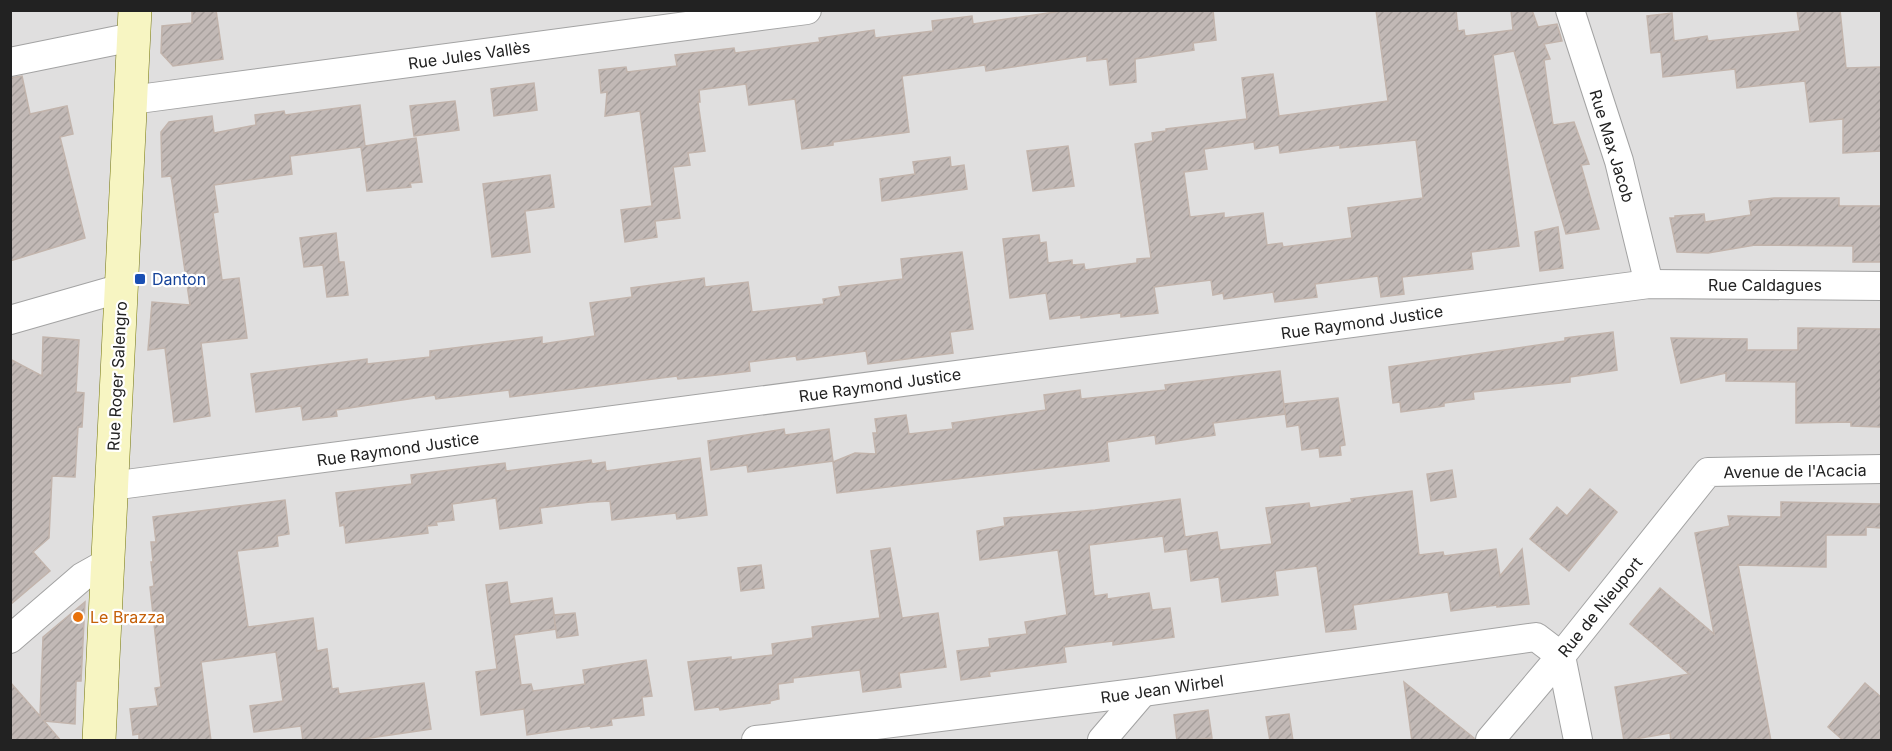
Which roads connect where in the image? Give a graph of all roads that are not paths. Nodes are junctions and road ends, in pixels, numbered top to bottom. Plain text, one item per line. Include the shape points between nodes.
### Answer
1 (807, 10) edge
2 (1570, 10) edge
3 (134, 24) edge
4 (10, 62) edge
5 (131, 100) junction
6 (1649, 284) junction
7 (1881, 286) edge
8 (122, 288) junction
9 (10, 320) edge
10 (1881, 470) edge
11 (1708, 472) joint
12 (111, 486) junction
13 (107, 563) junction
14 (10, 639) edge
15 (1561, 656) junction
16 (1143, 692) junction
17 (99, 741) edge
18 (756, 741) edge
19 (1102, 741) edge
20 (1490, 741) edge
21 (1578, 741) edge

1 - 5 street, Rue Jules Vallès
2 - 6 street, Rue Max Jacob via 1618,161
3 - 4 street
3 - 5 main road, Rue Roger Salengro
5 - 8 main road, Rue Roger Salengro
6 - 7 street, Rue Caldagues
6 - 12 street, Rue Raymond Justice
8 - 9 street
8 - 12 main road, Rue Roger Salengro
10 - 11 street, Avenue de l'Acacia
11 - 15 street, Rue de Nieuport
12 - 13 main road, Rue Roger Salengro
13 - 14 street via 82,577
13 - 17 main road, Rue Roger Salengro
15 - 16 street, Rue Jean Wirbel via 1536,637
15 - 20 street, Rue de Nieuport
15 - 21 street
16 - 18 street, Rue Jean Wirbel
16 - 19 street

